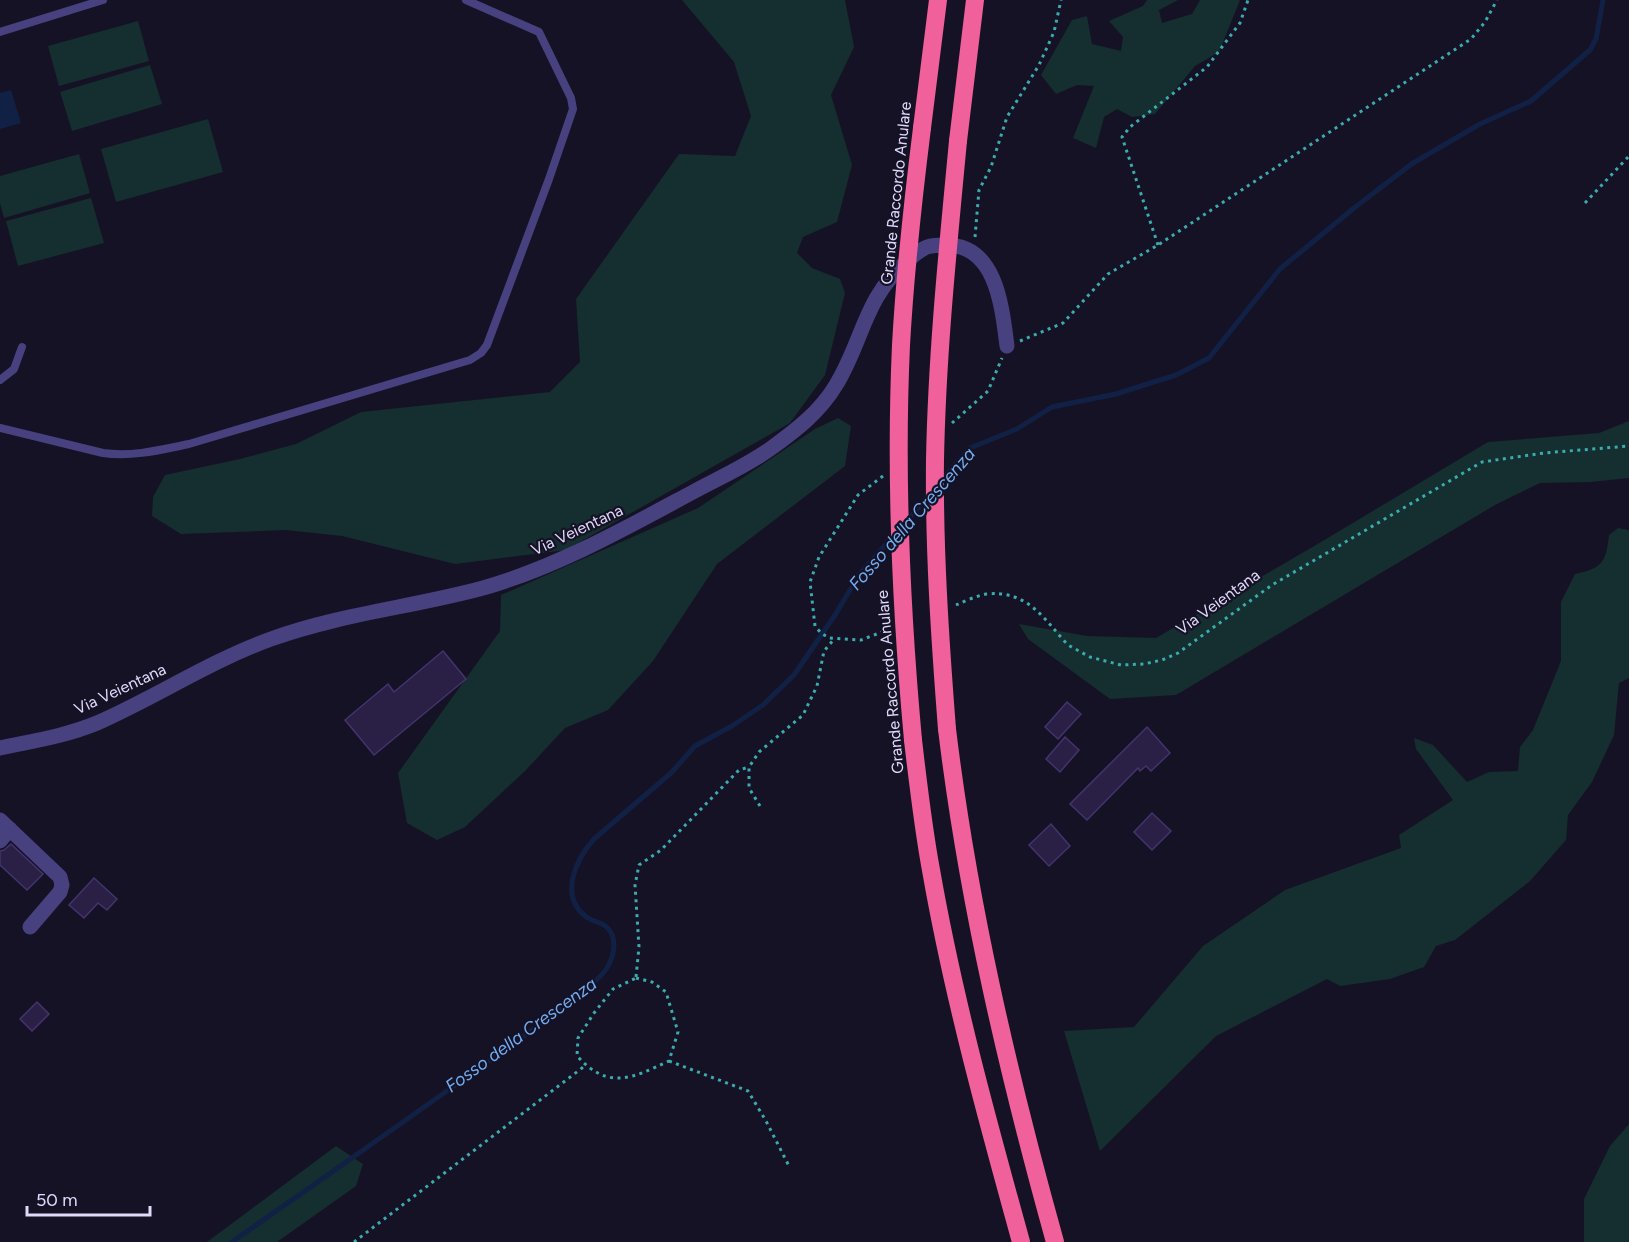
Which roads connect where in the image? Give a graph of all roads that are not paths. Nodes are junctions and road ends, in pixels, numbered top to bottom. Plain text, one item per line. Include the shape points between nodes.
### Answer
1 (103, 0) edge
2 (466, 0) edge
3 (938, 0) edge
4 (975, 0) edge
5 (0, 32) edge
6 (1007, 346) road end
7 (22, 347) dead end
8 (0, 380) edge
9 (0, 428) edge
10 (0, 748) edge
11 (3, 830) edge
12 (30, 927) dead end
13 (1021, 1242) edge
14 (1055, 1242) edge

1 - 5 lane
2 - 9 lane via 539,32 573,109 481,353 470,360 200,441 142,454 103,453
3 - 13 highway, Grande Raccordo Anulare, bridge via 906,287 899,418 901,570 913,740 938,911 977,1079
4 - 14 highway, bridge via 945,282 935,458 938,597 947,729 965,856 991,990
6 - 10 street, Via Veientana via 997,292 987,268 973,252 960,246 927,247 897,270 877,295 839,380 821,405 760,456 616,533 535,570 486,587 328,622 271,639 98,722 65,734
7 - 8 lane via 14,369
11 - 12 street via 60,877 60,892

